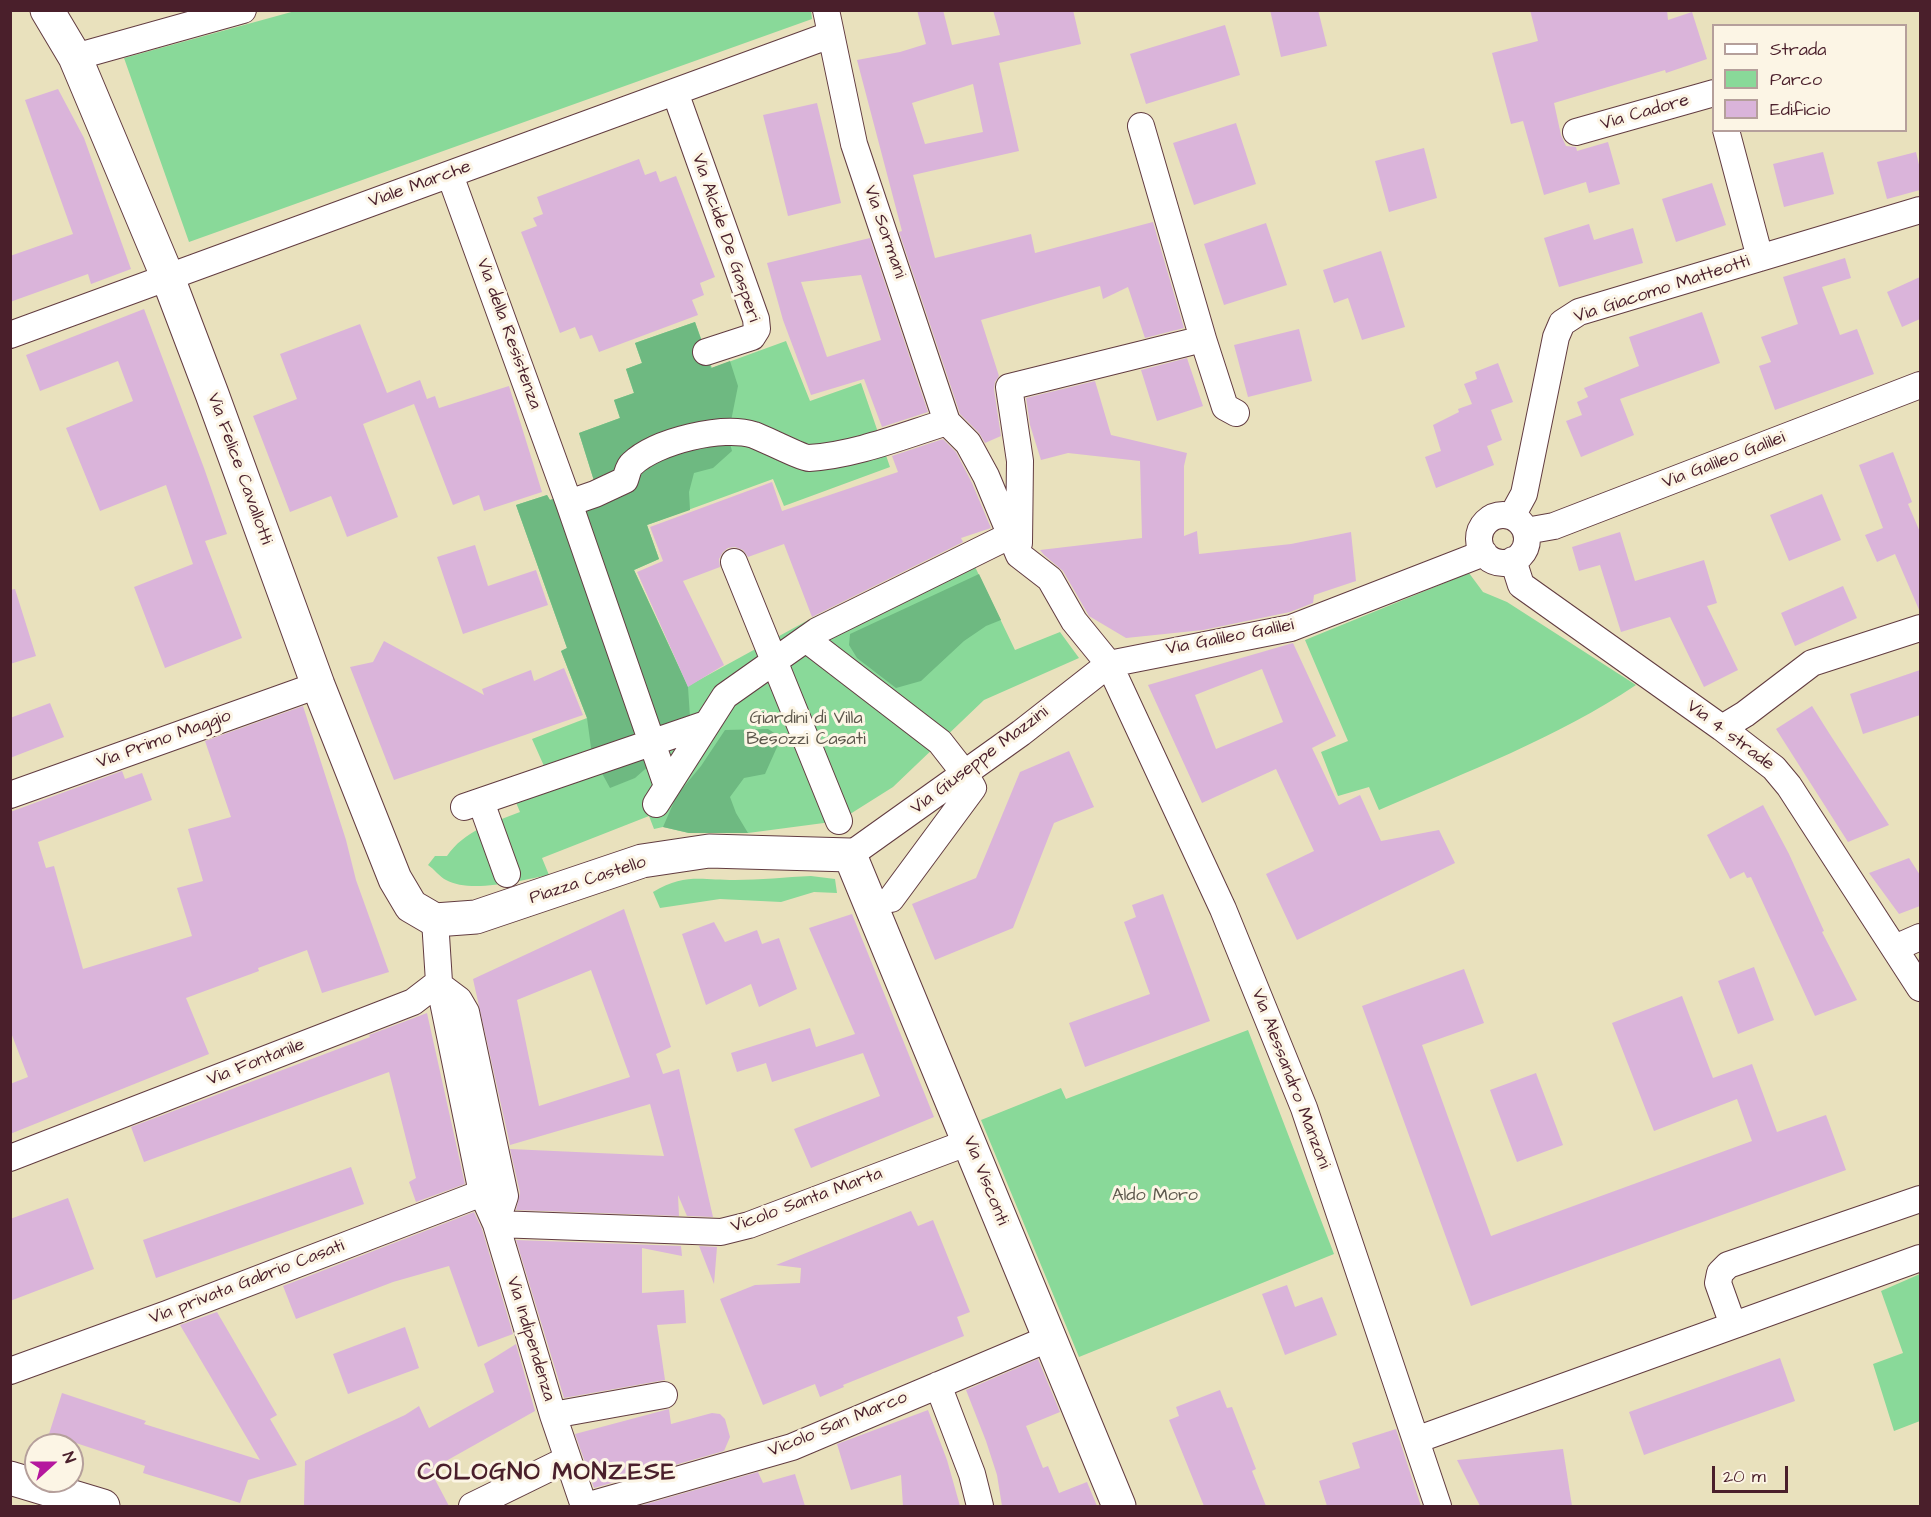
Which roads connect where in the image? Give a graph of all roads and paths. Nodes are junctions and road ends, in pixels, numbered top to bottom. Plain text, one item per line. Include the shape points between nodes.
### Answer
1 (47, 10) edge
2 (243, 10) edge
3 (826, 10) edge
4 (830, 35) junction
5 (75, 57) junction
6 (675, 92) junction
7 (1712, 93) edge
8 (1141, 126) dead end
9 (1576, 132) dead end
10 (1727, 132) edge
11 (450, 175) junction
12 (1920, 210) edge
13 (1760, 258) junction
14 (168, 278) junction
15 (10, 335) edge
16 (1203, 339) junction
17 (706, 352) dead end
18 (1920, 385) edge
19 (1236, 413) dead end
20 (947, 422) junction
21 (567, 498) junction
22 (1519, 523) junction
23 (1015, 545) junction
24 (1484, 553) junction
25 (1513, 560) junction
26 (734, 562) dead end
27 (1920, 628) edge
28 (806, 639) junction
29 (775, 661) junction
30 (1109, 664) junction
31 (318, 686) junction
32 (706, 724) junction
33 (1722, 728) junction
34 (652, 743) junction
35 (965, 774) junction
36 (10, 795) edge
37 (839, 821) dead end
38 (850, 855) junction
39 (507, 874) dead end
40 (891, 899) dead end
41 (435, 920) junction
42 (1920, 937) edge
43 (1895, 948) junction
44 (439, 984) junction
45 (1920, 988) edge
46 (969, 1142) junction
47 (10, 1158) edge
48 (482, 1193) junction
49 (1920, 1199) edge
50 (496, 1224) junction
51 (1920, 1258) edge
52 (1733, 1325) junction
53 (1050, 1338) junction
54 (10, 1371) edge
55 (938, 1385) junction
56 (664, 1395) dead end
57 (553, 1415) junction
58 (1416, 1440) junction
59 (568, 1460) junction
60 (10, 1478) edge
61 (103, 1506) edge
62 (472, 1506) edge
63 (588, 1506) edge
64 (980, 1506) edge
65 (1119, 1506) edge
66 (1438, 1506) edge

1 - 5 street, Via Felice Cavallotti
2 - 5 street
3 - 4 street, Via Sormani
4 - 6 street, Viale Marche
4 - 20 street, Via Sormani via 854,144
5 - 14 street, Via Felice Cavallotti
6 - 11 street, Viale Marche
6 - 17 street, Via Alcide De Gasperi via 756,319 757,329 752,337
7 - 9 street, Via Cadore
8 - 16 street
10 - 13 street
11 - 14 street, Viale Marche
11 - 21 street, Via della Resistenza
12 - 13 street, Via Giacomo Matteotti
13 - 22 street, Via Giacomo Matteotti via 1579,312 1562,323
14 - 15 street, Viale Marche
14 - 31 street, Via Felice Cavallotti
16 - 19 street via 1225,407
16 - 23 street via 1009,387 1020,461
18 - 22 street, Via Galileo Galilei via 1554,526
20 - 21 street via 839,454 806,458 751,434 716,432 666,443 631,464 625,480 595,494
20 - 23 street, Via Sormani via 968,443
21 - 34 street, Via della Resistenza
22 - 24 street via 1502,514 1492,517 1480,533
22 - 25 street via 1527,539 1525,548
23 - 28 street
23 - 30 street, Via Alessandro Manzoni via 1050,579 1074,621
24 - 25 street via 1497,561
24 - 30 street, Via Galileo Galilei via 1291,628
25 - 33 street, Via 4 strade via 1521,585
26 - 29 street
27 - 33 street via 1812,663
28 - 29 street
28 - 35 street via 940,742
29 - 32 street via 725,696
29 - 37 street
30 - 35 street, Via Giuseppe Mazzini
30 - 58 street, Via Alessandro Manzoni via 1223,909 1304,1108
31 - 36 street, Via Primo Maggio
31 - 41 street, Via Felice Cavallotti via 395,879 411,906
32 - 34 street
32 - 34 street, Via della Resistenza via 661,795
33 - 43 street, Via 4 strade via 1774,768 1789,786
34 - 39 street via 473,804
35 - 38 street, Via Giuseppe Mazzini
35 - 40 street via 973,788
38 - 41 street, Piazza Castello via 709,851 642,861 476,917
38 - 46 street, Via Visconti
41 - 44 street
42 - 43 street
43 - 45 street, Via 4 strade
44 - 47 street, Via Fontanile via 413,1002
44 - 48 street, Via Indipendenza
44 - 50 street via 459,1000 466,1012 505,1196
46 - 50 street, Vicolo Santa Marta via 721,1232
46 - 53 street, Via Visconti
48 - 50 street, Via Indipendenza
48 - 54 street, Via privata Gabrio Casati
49 - 52 street via 1728,1264 1718,1283
50 - 57 street, Via Indipendenza
51 - 52 street
52 - 58 street
53 - 55 street, Vicolo San Marco
53 - 65 street, Via Visconti
55 - 63 street, Vicolo San Marco via 792,1447
55 - 64 street
56 - 57 street, Via Indipendenza
57 - 59 street
58 - 66 street, Via Alessandro Manzoni
59 - 62 street
59 - 63 street
60 - 61 street

